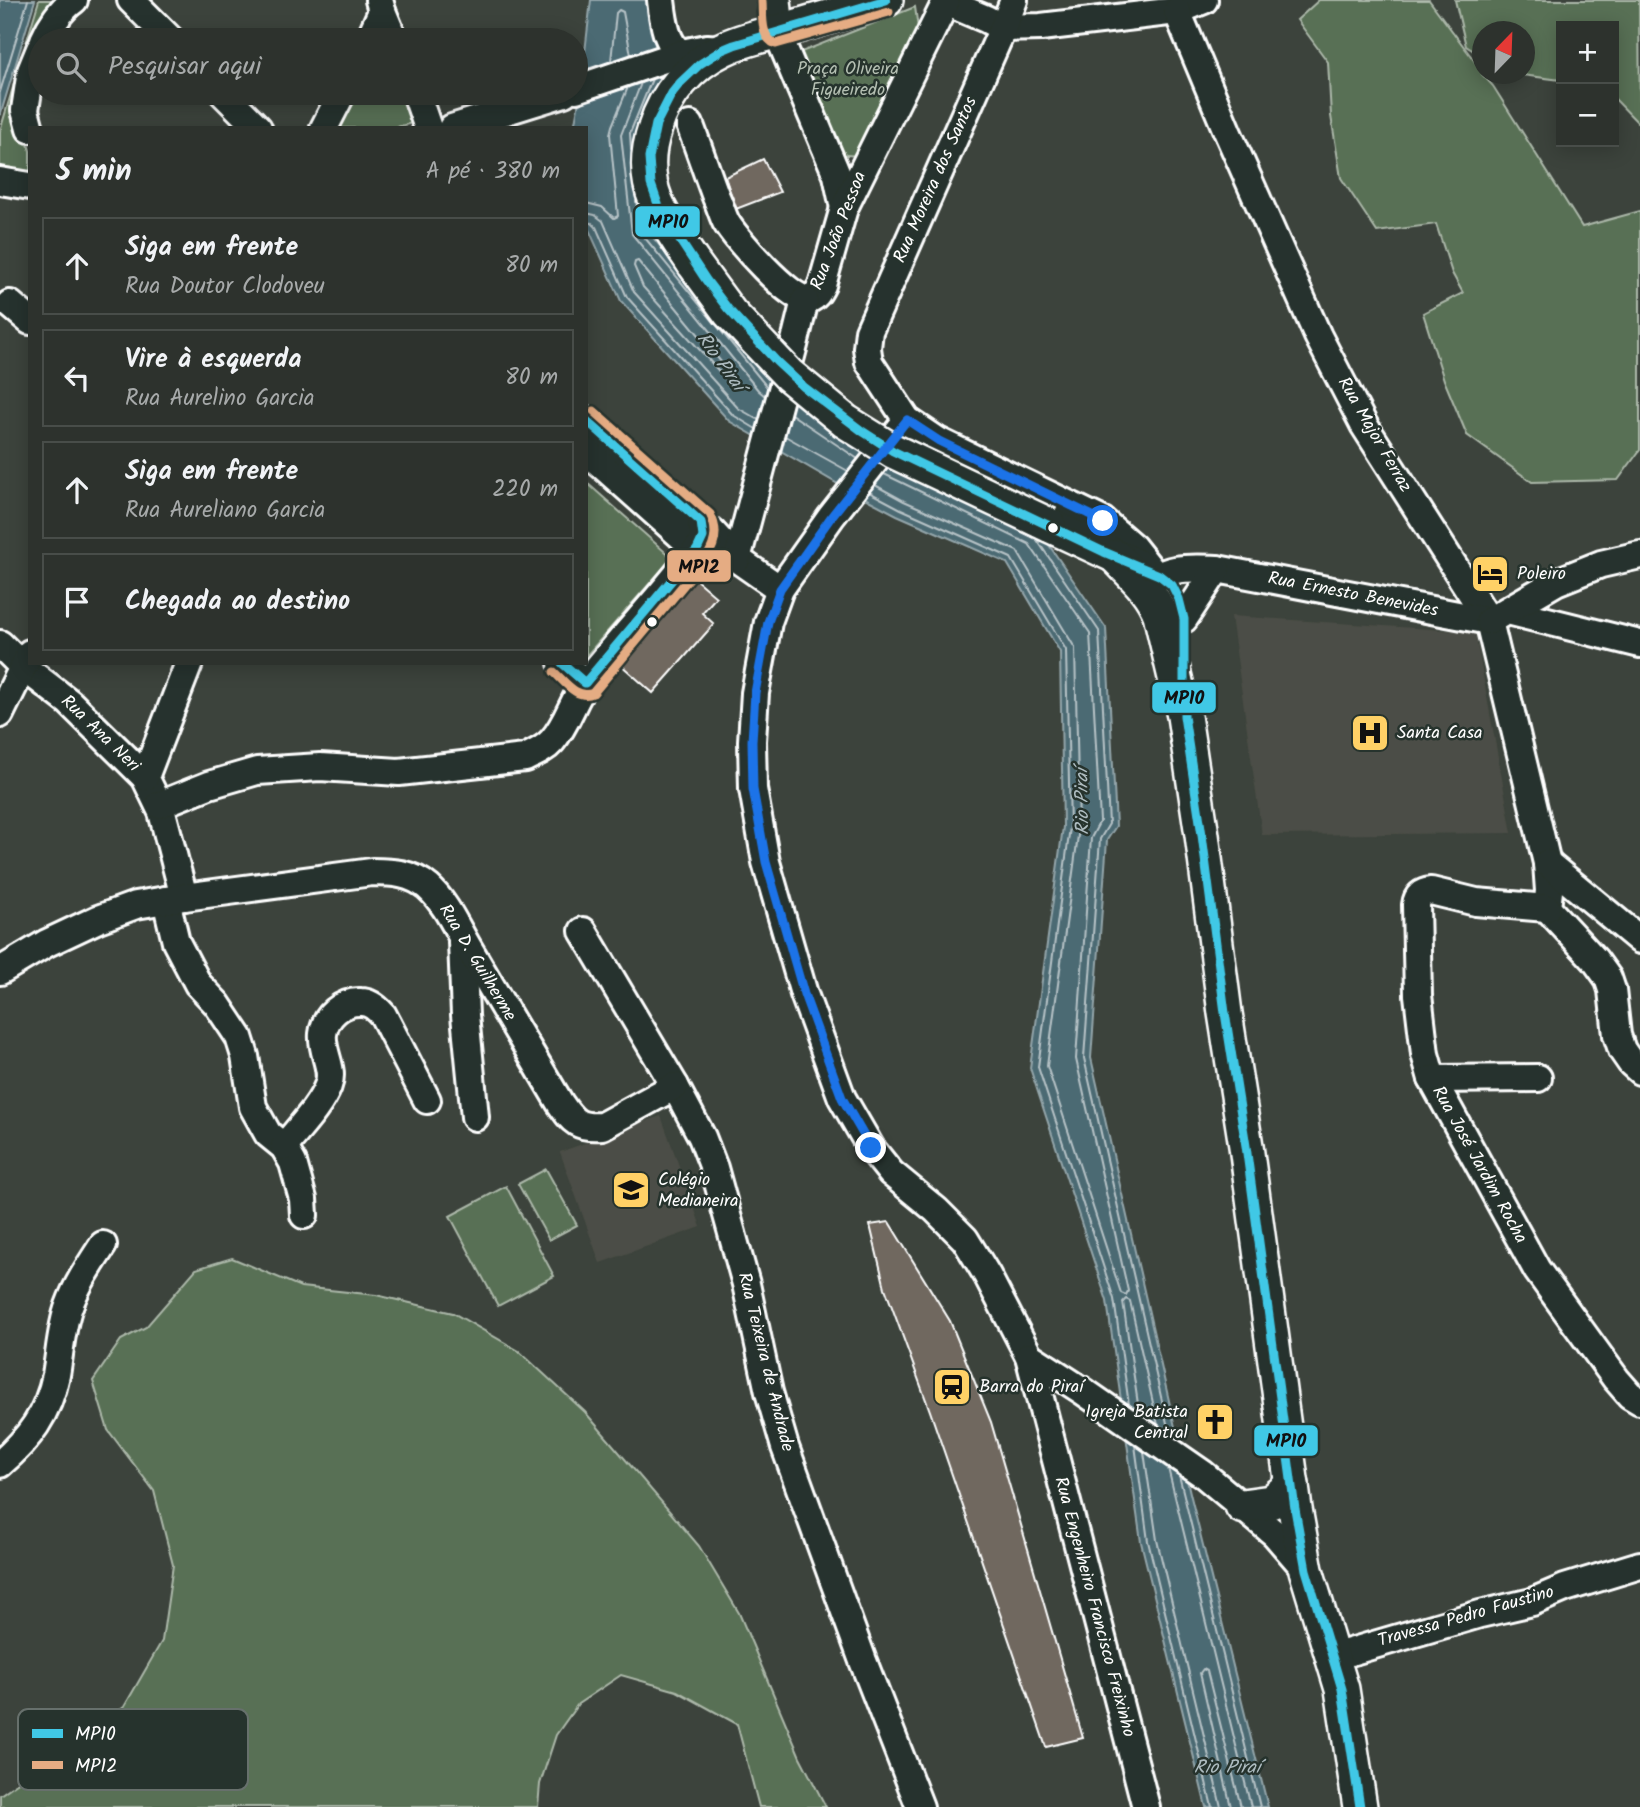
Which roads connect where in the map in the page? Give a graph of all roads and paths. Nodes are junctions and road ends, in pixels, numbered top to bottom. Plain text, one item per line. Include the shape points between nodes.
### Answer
1 (74, 0) edge
2 (131, 0) edge
3 (661, 0) edge
4 (886, 0) edge
5 (1014, 0) edge
6 (1204, 0) edge
7 (946, 1) edge
8 (380, 6) edge
9 (1177, 11) junction
10 (776, 16) edge
11 (50, 28) edge
12 (159, 28) edge
13 (373, 28) edge
14 (389, 28) edge
15 (1003, 28) junction
16 (692, 56) junction
17 (588, 86) edge
18 (28, 90) edge
19 (235, 105) edge
20 (336, 105) edge
21 (420, 105) edge
22 (527, 105) edge
23 (690, 125) dead end
24 (29, 126) edge
25 (256, 126) edge
26 (325, 126) edge
27 (427, 126) edge
28 (459, 126) edge
29 (849, 174) junction
30 (0, 181) edge
31 (28, 186) edge
32 (805, 300) junction
33 (907, 420) junction
34 (588, 422) edge
35 (588, 454) edge
36 (701, 523) junction
37 (697, 550) junction
38 (1640, 555) edge
39 (737, 559) junction
40 (1217, 569) junction
41 (1153, 579) junction
42 (780, 589) junction
43 (1498, 616) junction
44 (1174, 622) junction
45 (0, 644) edge
46 (1640, 645) edge
47 (26, 659) edge
48 (32, 665) edge
49 (188, 665) edge
50 (564, 665) edge
51 (585, 683) junction
52 (0, 714) edge
53 (145, 777) junction
54 (160, 808) junction
55 (1547, 863) junction
56 (177, 895) junction
57 (1547, 908) junction
58 (583, 931) dead end
59 (461, 937) junction
60 (1640, 940) edge
61 (0, 971) edge
62 (1640, 1071) edge
63 (1538, 1078) dead end
64 (1432, 1079) junction
65 (675, 1086) junction
66 (427, 1100) dead end
67 (475, 1117) dead end
68 (284, 1147) junction
69 (304, 1215) dead end
70 (103, 1245) dead end
71 (1029, 1356) junction
72 (1086, 1393) junction
73 (1640, 1401) edge
74 (1042, 1407) junction
75 (0, 1464) edge
76 (1292, 1485) junction
77 (1242, 1506) junction
78 (1640, 1566) edge
79 (1306, 1570) junction
80 (1333, 1657) junction
81 (1355, 1766) junction
82 (920, 1807) edge
83 (1146, 1807) edge
84 (1360, 1807) edge
85 (1368, 1807) edge

1 - 11 street
2 - 12 street
3 - 16 street via 670,43
4 - 10 main road
5 - 15 street, Rua Moreira dos Santos
6 - 9 street
7 - 15 street
7 - 29 street, Rua João Pessoa via 905,87
8 - 13 street
8 - 14 street
9 - 15 street
9 - 43 street, Rua Major Ferraz via 1324,347 1364,425
10 - 16 main road
10 - 29 street
15 - 33 street, Rua Moreira dos Santos via 869,331 869,362
16 - 17 street
16 - 41 main road, bridge via 662,108 651,140 649,169 665,219 730,313 789,375 867,435
18 - 24 street via 25,110
19 - 25 street
20 - 26 street
21 - 27 street
22 - 28 street
23 - 32 street, Rua João Pessoa via 726,223 750,253
29 - 32 street, Rua João Pessoa via 822,285 814,297
30 - 31 street
32 - 39 street
33 - 41 street via 939,441 1103,521 1133,547
33 - 42 street, Rua Engenheiro Francisco Freixinho
34 - 36 street
35 - 37 street
36 - 37 street via 704,534
36 - 39 street
37 - 39 street
37 - 51 street
38 - 43 street via 1556,582
39 - 42 street
40 - 41 street, Rua Ernesto Benevides via 1185,568
40 - 43 street, Rua Ernesto Benevides
40 - 44 street
41 - 44 main road via 1172,585 1179,599
42 - 71 street, Rua Engenheiro Francisco Freixinho via 768,622 755,693 753,789 766,862 804,994 842,1098 871,1148 891,1173 965,1239
43 - 46 street, Rua Ernesto Benevides
43 - 55 street, Rua Major Ferraz
44 - 76 main road
45 - 47 street, Rua Ana Neri
47 - 52 street
48 - 53 street, Rua Ana Neri
49 - 53 street
50 - 51 street
51 - 54 street via 552,741 525,758 400,772 320,767 257,771 209,785
53 - 54 street, Rua Ana Neri
54 - 56 street, Rua Ana Neri
55 - 57 street, Rua Major Ferraz
55 - 60 street
56 - 59 street, Rua D. Guilherme via 395,872 428,887 445,906
56 - 61 street, Rua D. Guilherme via 97,919
56 - 68 street, Rua Ana Neri via 176,942 198,984 239,1037 253,1107 268,1134
57 - 62 street via 1608,978 1622,1050
57 - 64 street, Rua José Jardim Rocha via 1476,902 1431,891 1417,900 1418,995
58 - 65 street, Rua Teixeira de Andrade
59 - 65 street, Rua D. Guilherme via 574,1122 602,1126
59 - 67 street
63 - 64 street
64 - 73 street, Rua José Jardim Rocha via 1537,1270 1616,1379
65 - 82 street, Rua Teixeira de Andrade via 714,1168 785,1447
66 - 68 street via 383,1015 369,1003 351,1004 337,1009 324,1030 331,1073 327,1090
68 - 69 street, Rua Ana Neri via 297,1175
70 - 75 street via 69,1306 48,1401 20,1447
71 - 72 street
71 - 74 street, Rua Engenheiro Francisco Freixinho
72 - 74 street
72 - 77 street
74 - 83 street, Rua Engenheiro Francisco Freixinho
76 - 77 main road via 1271,1502
76 - 79 main road
77 - 79 street via 1275,1534
78 - 80 street, Travessa Pedro Faustino via 1532,1602
79 - 80 main road
80 - 81 main road
81 - 84 main road
81 - 85 street

